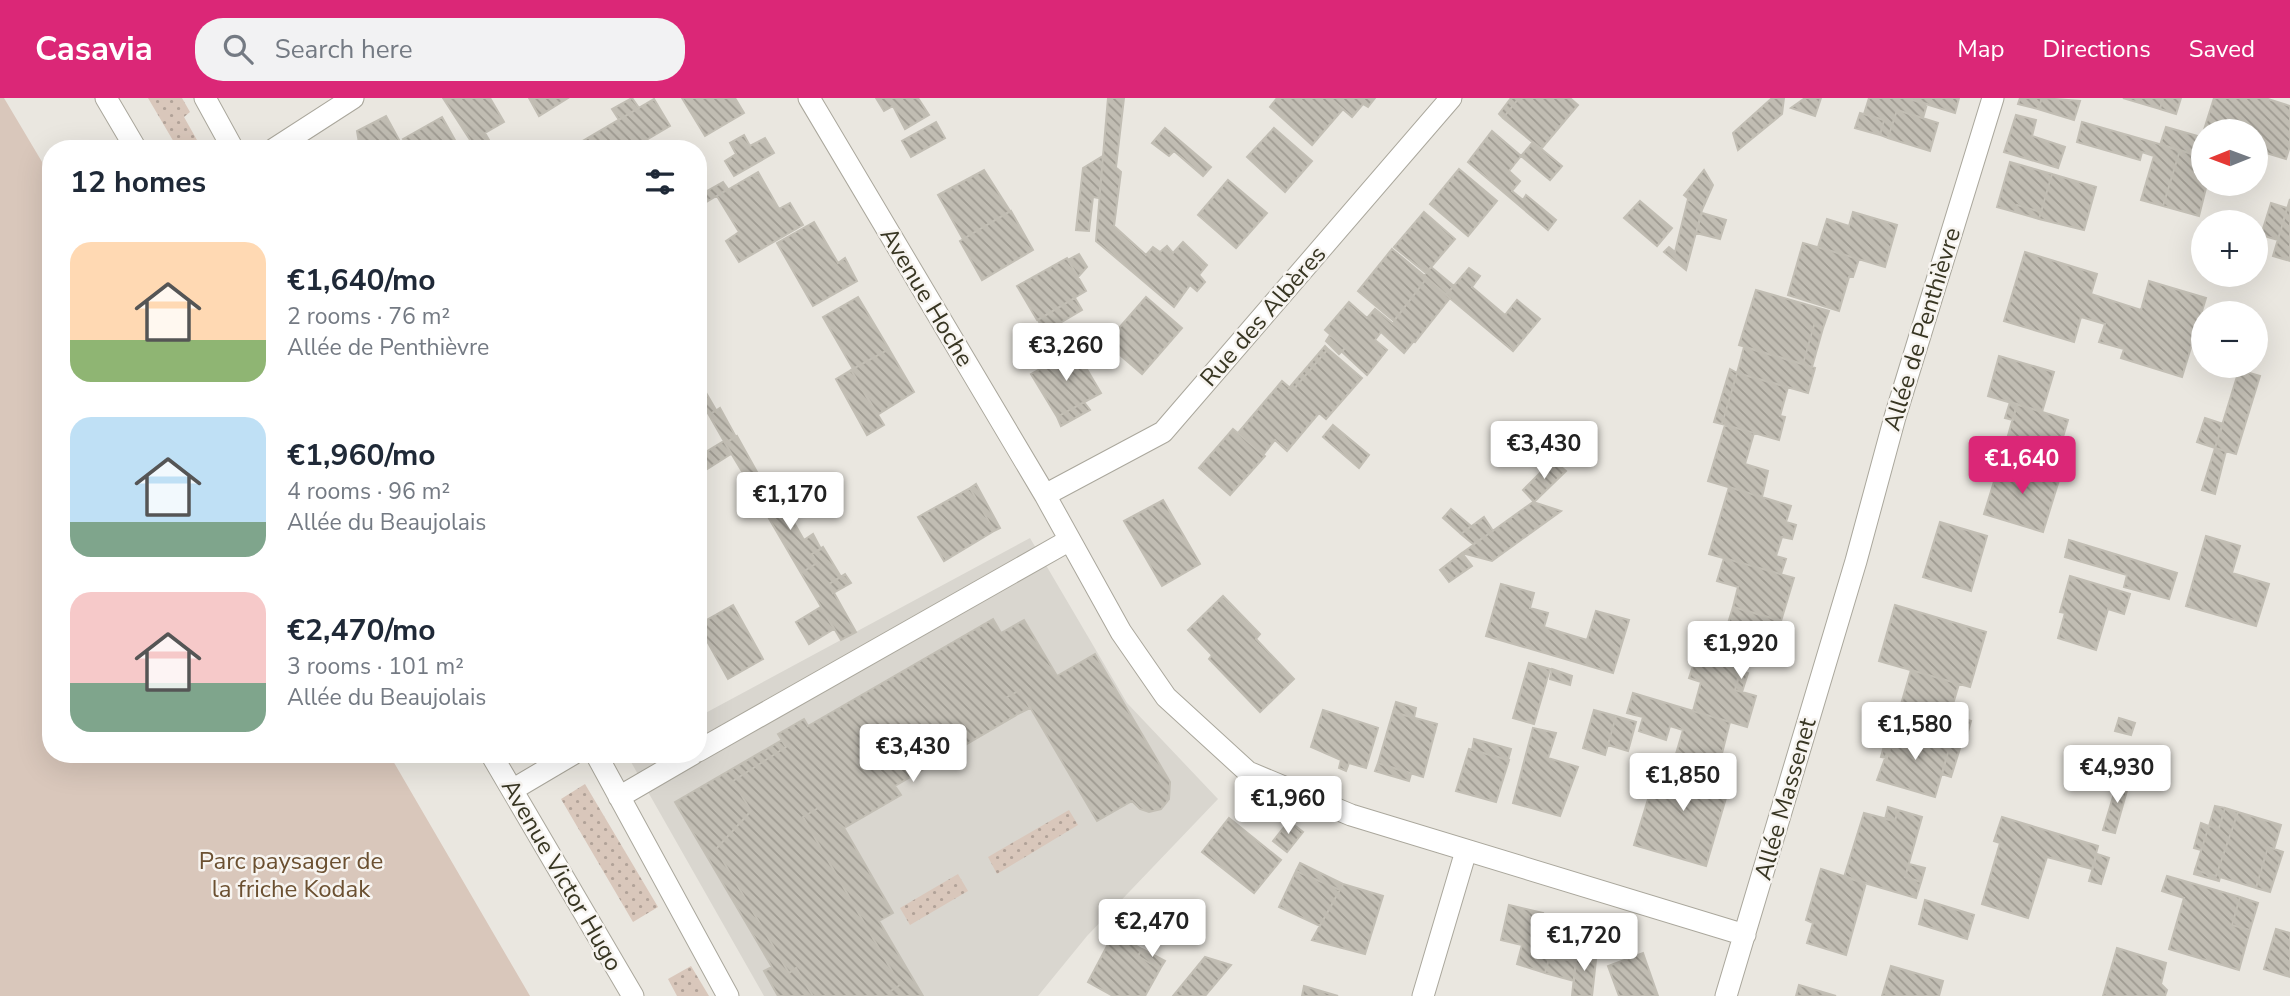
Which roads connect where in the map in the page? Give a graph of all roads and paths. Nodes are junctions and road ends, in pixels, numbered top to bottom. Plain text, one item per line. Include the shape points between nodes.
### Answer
1 (106, 98) edge
2 (205, 98) edge
3 (808, 98) edge
4 (1451, 98) edge
5 (1993, 98) edge
6 (351, 99) edge
7 (131, 140) edge
8 (228, 140) edge
9 (288, 140) edge
10 (1045, 495) junction
11 (1068, 541) junction
12 (1856, 561) joint
13 (707, 746) edge
14 (496, 763) edge
15 (558, 763) edge
16 (601, 763) edge
17 (678, 763) edge
18 (512, 790) junction
19 (619, 797) junction
20 (1466, 851) junction
21 (1745, 935) junction
22 (633, 996) edge
23 (728, 996) edge
24 (1423, 996) edge
25 (1726, 996) edge

1 - 7 street
2 - 8 street
3 - 10 street, Avenue Hoche
4 - 10 street, Rue des Albères via 1163,432
5 - 12 street, Allée de Penthièvre
6 - 9 street
10 - 11 street, Avenue Hoche
11 - 13 street
11 - 20 street, Avenue Hoche via 1121,632 1166,697 1248,772 1350,815
12 - 21 street, Allée Massenet
14 - 18 street, Avenue Victor Hugo
15 - 18 street
16 - 19 street
17 - 19 street
18 - 22 street, Avenue Victor Hugo
19 - 23 street
20 - 21 street, Avenue Hoche
20 - 24 street
21 - 25 street, Allée Massenet

